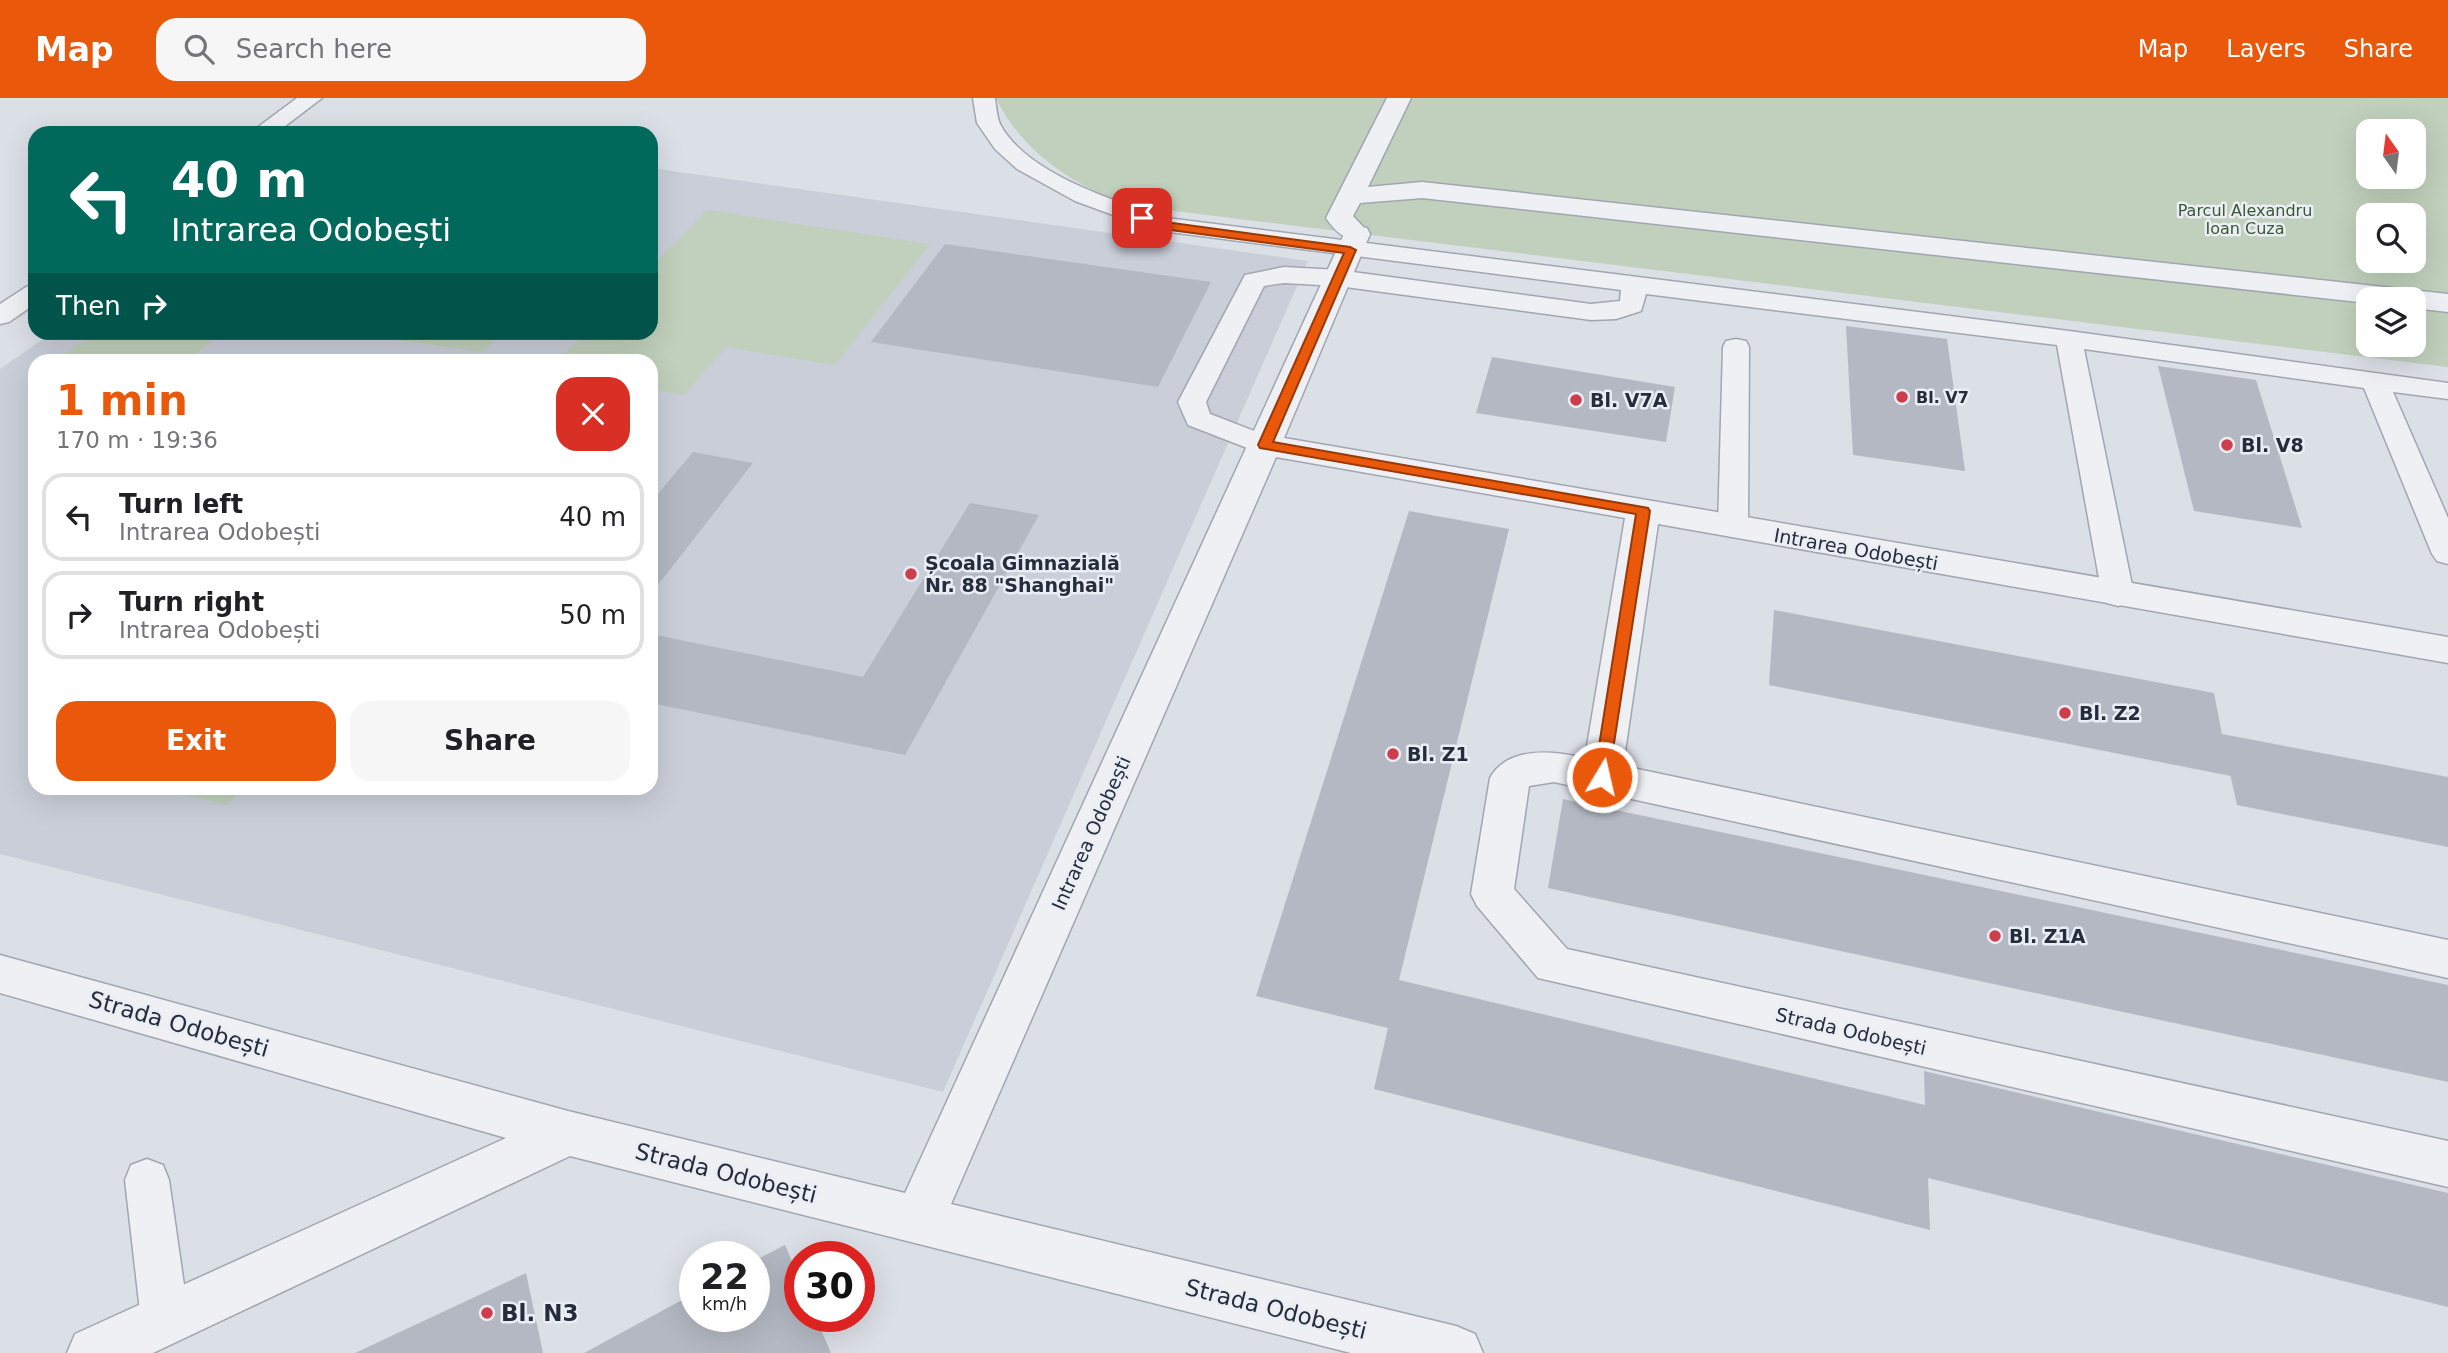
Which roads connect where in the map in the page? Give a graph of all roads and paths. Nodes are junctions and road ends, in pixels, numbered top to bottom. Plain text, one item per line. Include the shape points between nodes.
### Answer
1 (311, 98) edge
2 (984, 98) edge
3 (1399, 98) edge
4 (271, 126) edge
5 (1351, 196) junction
6 (1354, 242) junction
7 (1338, 278) junction
8 (1635, 283) junction
9 (28, 297) edge
10 (2448, 303) edge
11 (0, 316) edge
12 (2069, 338) junction
13 (1736, 346) dead end
14 (2374, 379) junction
15 (2448, 391) edge
16 (1265, 445) junction
17 (1643, 511) junction
18 (1733, 527) junction
19 (2448, 554) edge
20 (2118, 595) junction
21 (2448, 650) edge
22 (1602, 777) junction
23 (2448, 959) edge
24 (0, 974) edge
25 (568, 1133) junction
26 (2448, 1164) edge
27 (147, 1180) dead end
28 (918, 1221) junction
29 (165, 1320) junction
30 (94, 1353) edge
31 (1456, 1353) edge

1 - 4 lane
2 - 6 lane via 983,107 998,138 1029,167 1098,203 1163,225
3 - 5 street
5 - 6 street via 1339,218
5 - 10 street via 1422,190
6 - 7 street, Intrarea Odobești
6 - 8 lane
7 - 8 lane via 1591,312 1632,305
7 - 16 street, Intrarea Odobești
7 - 16 lane via 1284,275 1254,280 1192,402 1198,419
8 - 12 lane
9 - 11 lane
12 - 14 lane
12 - 20 lane
13 - 18 lane
14 - 15 lane
14 - 19 lane
16 - 17 street, Intrarea Odobești
16 - 28 street, Intrarea Odobești
17 - 18 street, Intrarea Odobești
17 - 22 street
18 - 20 street, Intrarea Odobești
20 - 21 street, Intrarea Odobești
22 - 23 street, Strada Odobești
22 - 26 street, Strada Odobești via 1537,765 1510,778 1492,894 1554,965
24 - 25 street, Strada Odobești
25 - 28 street, Strada Odobești
25 - 29 street
27 - 29 lane
28 - 31 street, Strada Odobești
29 - 30 street

